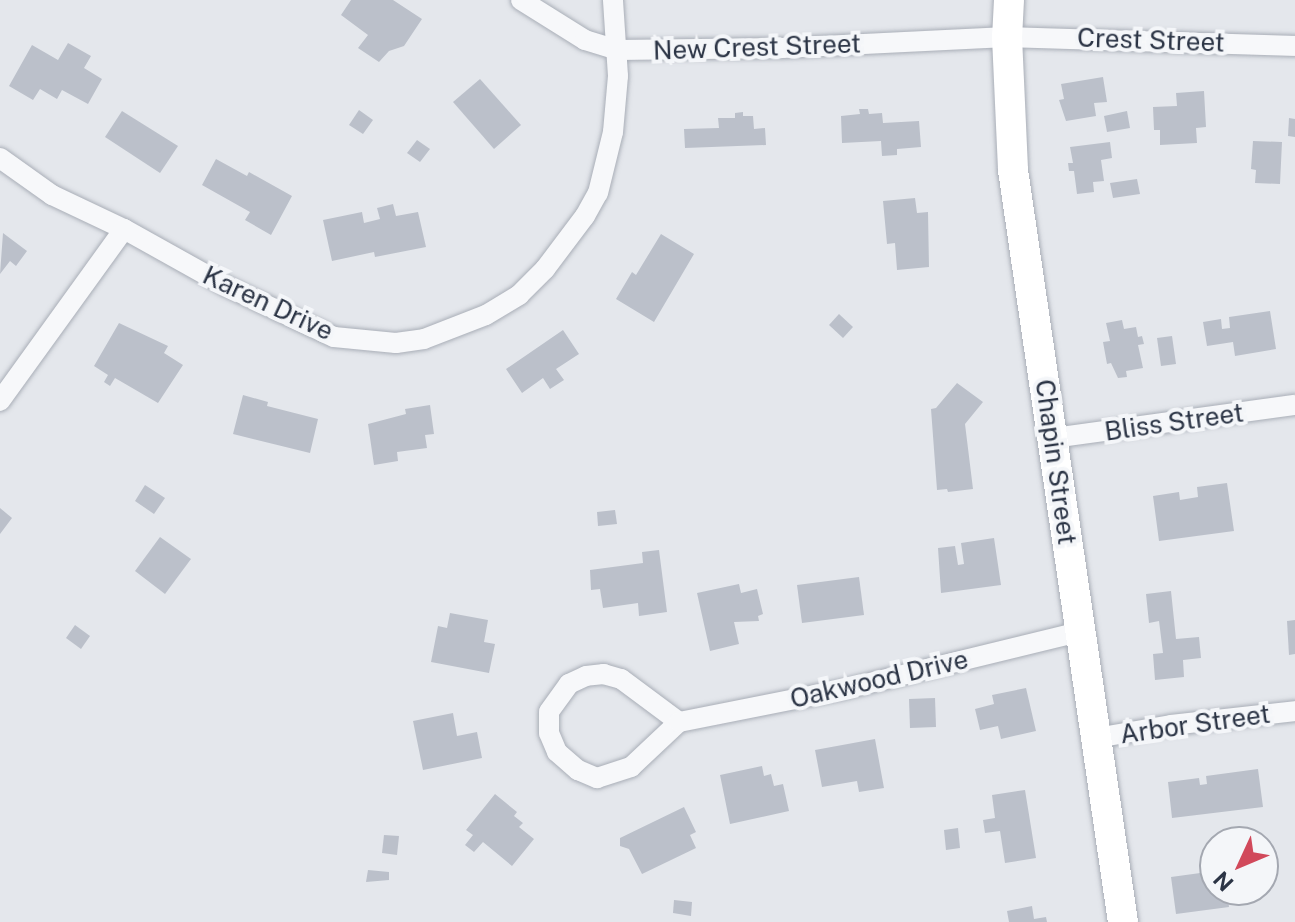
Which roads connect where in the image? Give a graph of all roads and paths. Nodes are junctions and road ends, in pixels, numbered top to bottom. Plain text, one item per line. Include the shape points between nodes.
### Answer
1 (521, 0) edge
2 (613, 0) edge
3 (1009, 0) edge
4 (1007, 37) junction
5 (1295, 46) edge
6 (617, 50) junction
7 (0, 158) edge
8 (124, 229) junction
9 (0, 401) edge
10 (1295, 405) edge
11 (1053, 438) junction
12 (1079, 632) junction
13 (1295, 711) edge
14 (679, 722) junction
15 (1096, 738) junction
16 (1123, 922) edge

1 - 6 street, New Crest Street via 585,40
2 - 6 street, Karen Drive
3 - 4 main road, Chapin Street
4 - 5 street, Crest Street
4 - 6 street, New Crest Street
4 - 11 main road, Chapin Street via 1013,170
6 - 8 street, Karen Drive via 613,132 598,193 585,216 519,295 456,328 396,343 334,337 226,286
7 - 8 street, Karen Drive via 52,195
8 - 9 street
10 - 11 street, Bliss Street
11 - 12 main road, Chapin Street
12 - 14 street, Oakwood Drive via 841,690
12 - 15 main road, Chapin Street
13 - 15 street, Arbor Street
14 - 14 street via 631,767 597,778 557,752 549,733 549,712 558,694 586,676 604,674 621,679
15 - 16 main road, Chapin Street

